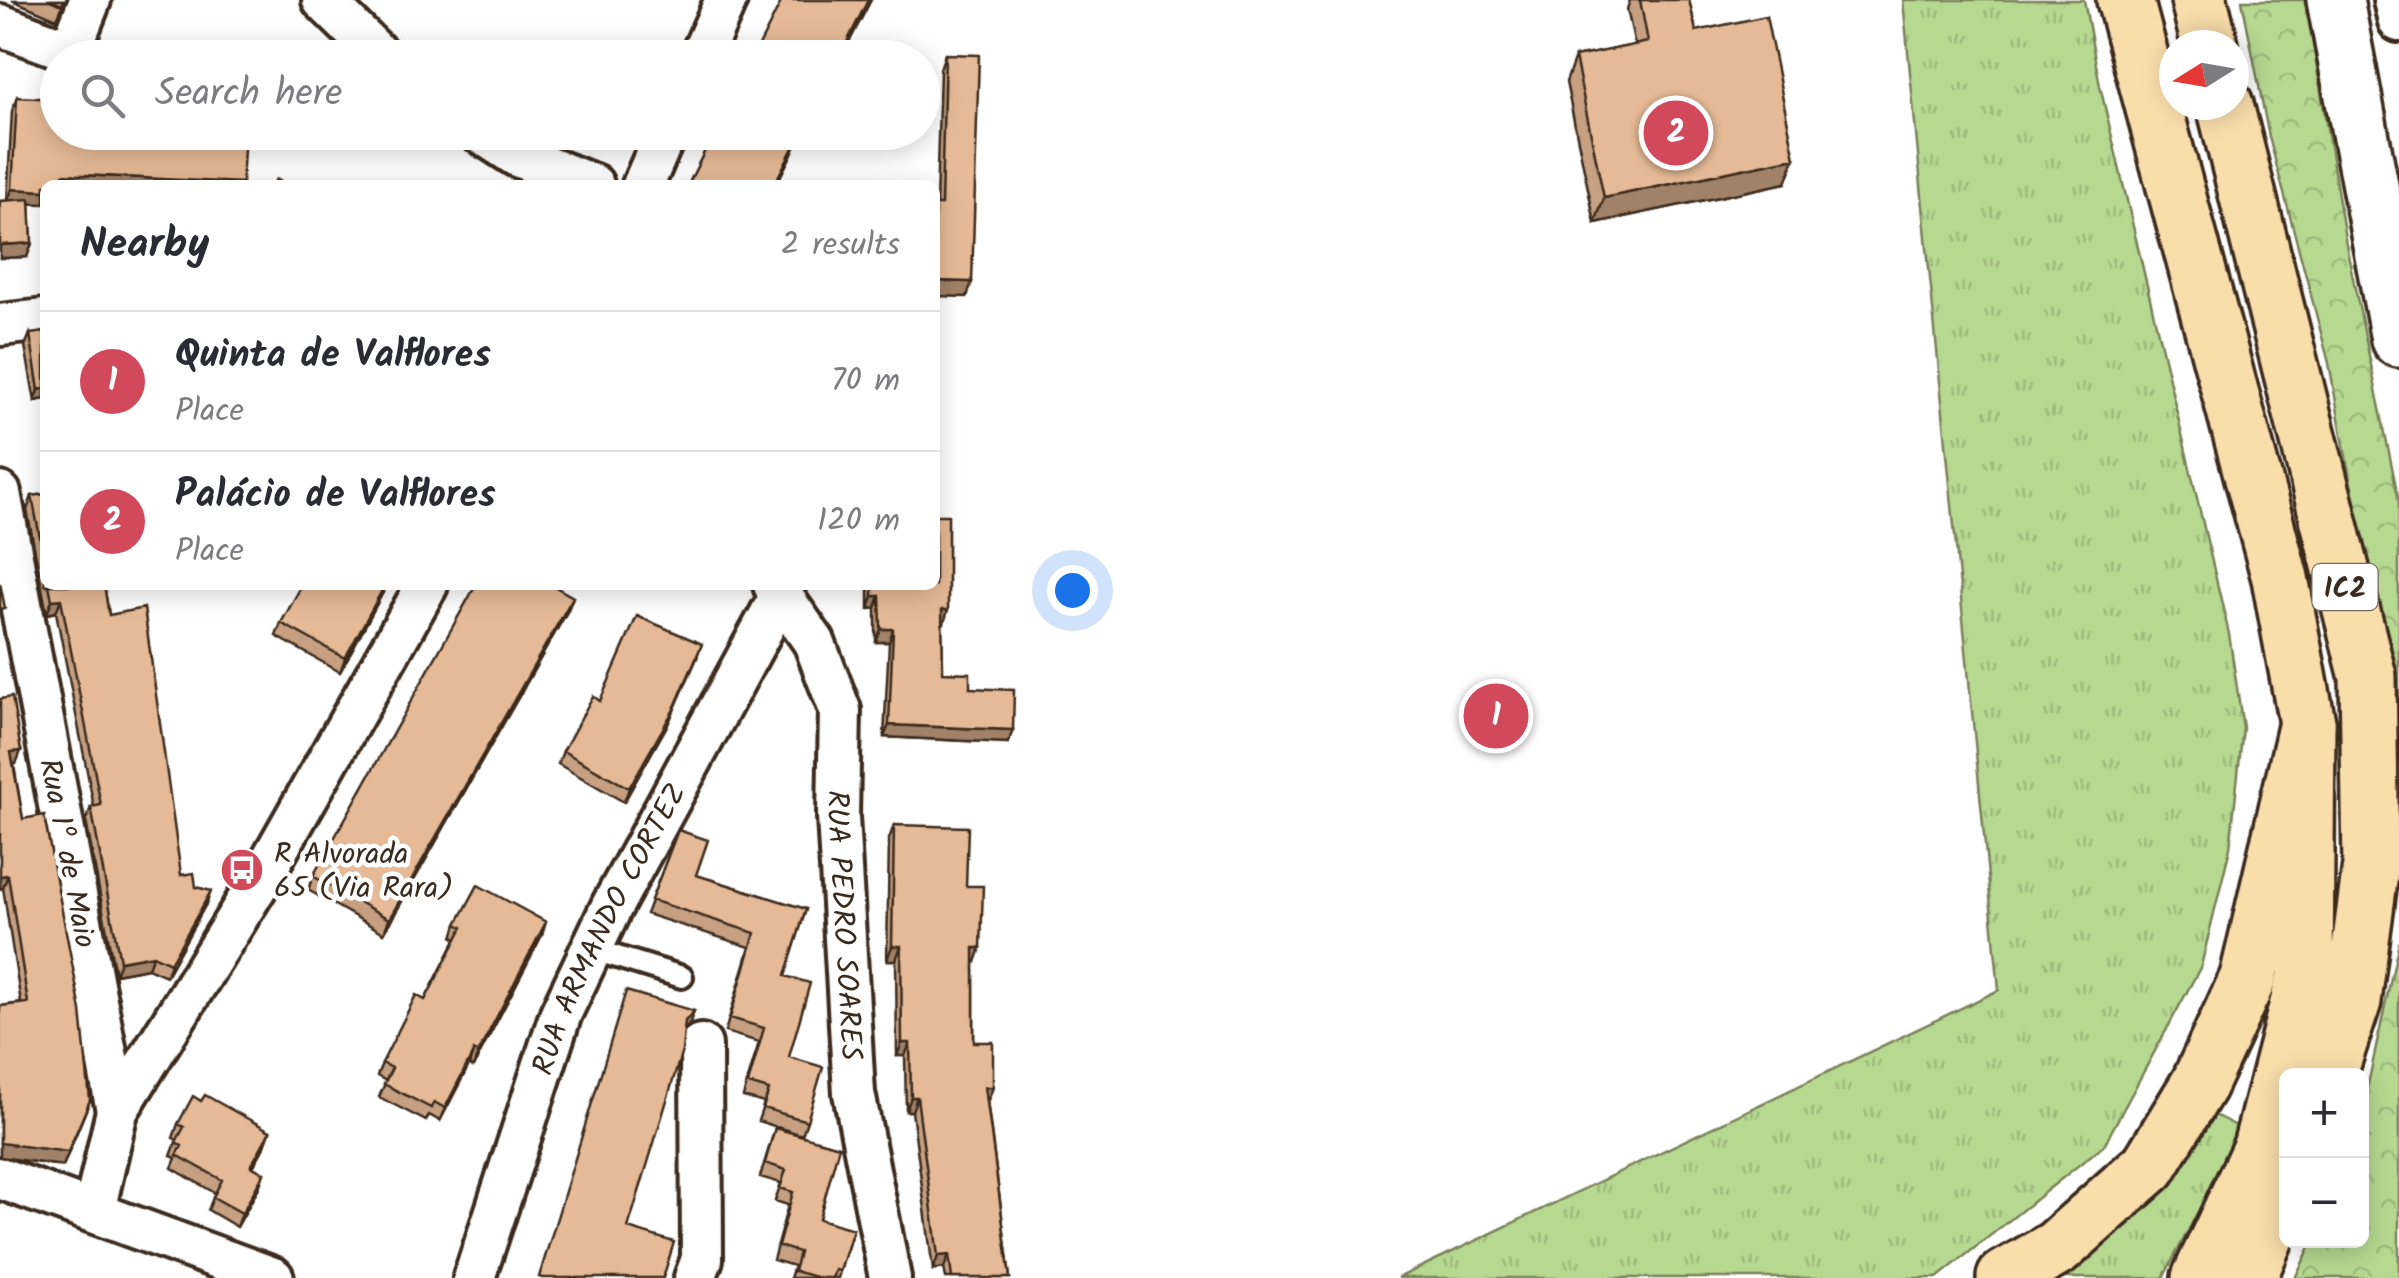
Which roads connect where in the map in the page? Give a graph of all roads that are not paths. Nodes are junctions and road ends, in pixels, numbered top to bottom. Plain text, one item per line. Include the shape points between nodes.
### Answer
1 (90, 0) edge
2 (323, 0) edge
3 (726, 0) edge
4 (2126, 0) edge
5 (2198, 0) edge
6 (2335, 0) edge
7 (2394, 0) edge
8 (2399, 20) edge
9 (0, 25) edge
10 (2206, 30) edge
11 (40, 40) edge
12 (74, 40) edge
13 (364, 40) edge
14 (708, 40) edge
15 (2229, 120) edge
16 (508, 150) edge
17 (658, 150) edge
18 (581, 180) edge
19 (645, 180) edge
20 (40, 320) edge
21 (0, 324) edge
22 (2399, 339) edge
23 (0, 493) edge
24 (424, 590) edge
25 (777, 590) edge
26 (2306, 723) junction
27 (592, 949) junction
28 (682, 977) dead end
29 (701, 1044) dead end
30 (2331, 1068) edge
31 (117, 1111) junction
32 (0, 1178) edge
33 (2279, 1205) edge
34 (94, 1212) junction
35 (273, 1278) edge
36 (474, 1278) edge
37 (695, 1278) edge
38 (890, 1278) edge
39 (2005, 1278) edge
40 (2200, 1278) edge
41 (2248, 1278) edge

1 - 12 street
2 - 13 street
3 - 14 street
4 - 26 highway, IC2 via 2280,578
5 - 10 highway
6 - 22 main road
7 - 8 street
9 - 11 street
15 - 30 highway, IC2 via 2368,677 2371,865 2353,1001
16 - 18 street
17 - 19 street
20 - 21 street
23 - 31 street, Rua 1º de Maio
24 - 31 street via 258,884
25 - 27 street, RUA ARMANDO CORTEZ
25 - 38 street, RUA PEDRO SOARES via 814,642 840,710 838,816 854,1093
26 - 39 highway via 2248,978 2200,1084 2150,1166 2057,1248
26 - 40 highway, IC2 via 2305,977 2261,1148
27 - 28 lane
27 - 36 street, RUA ARMANDO CORTEZ via 561,1013
29 - 37 street via 702,1259
31 - 34 street, Rua 1º de Maio
32 - 34 street
33 - 41 highway
34 - 35 street

